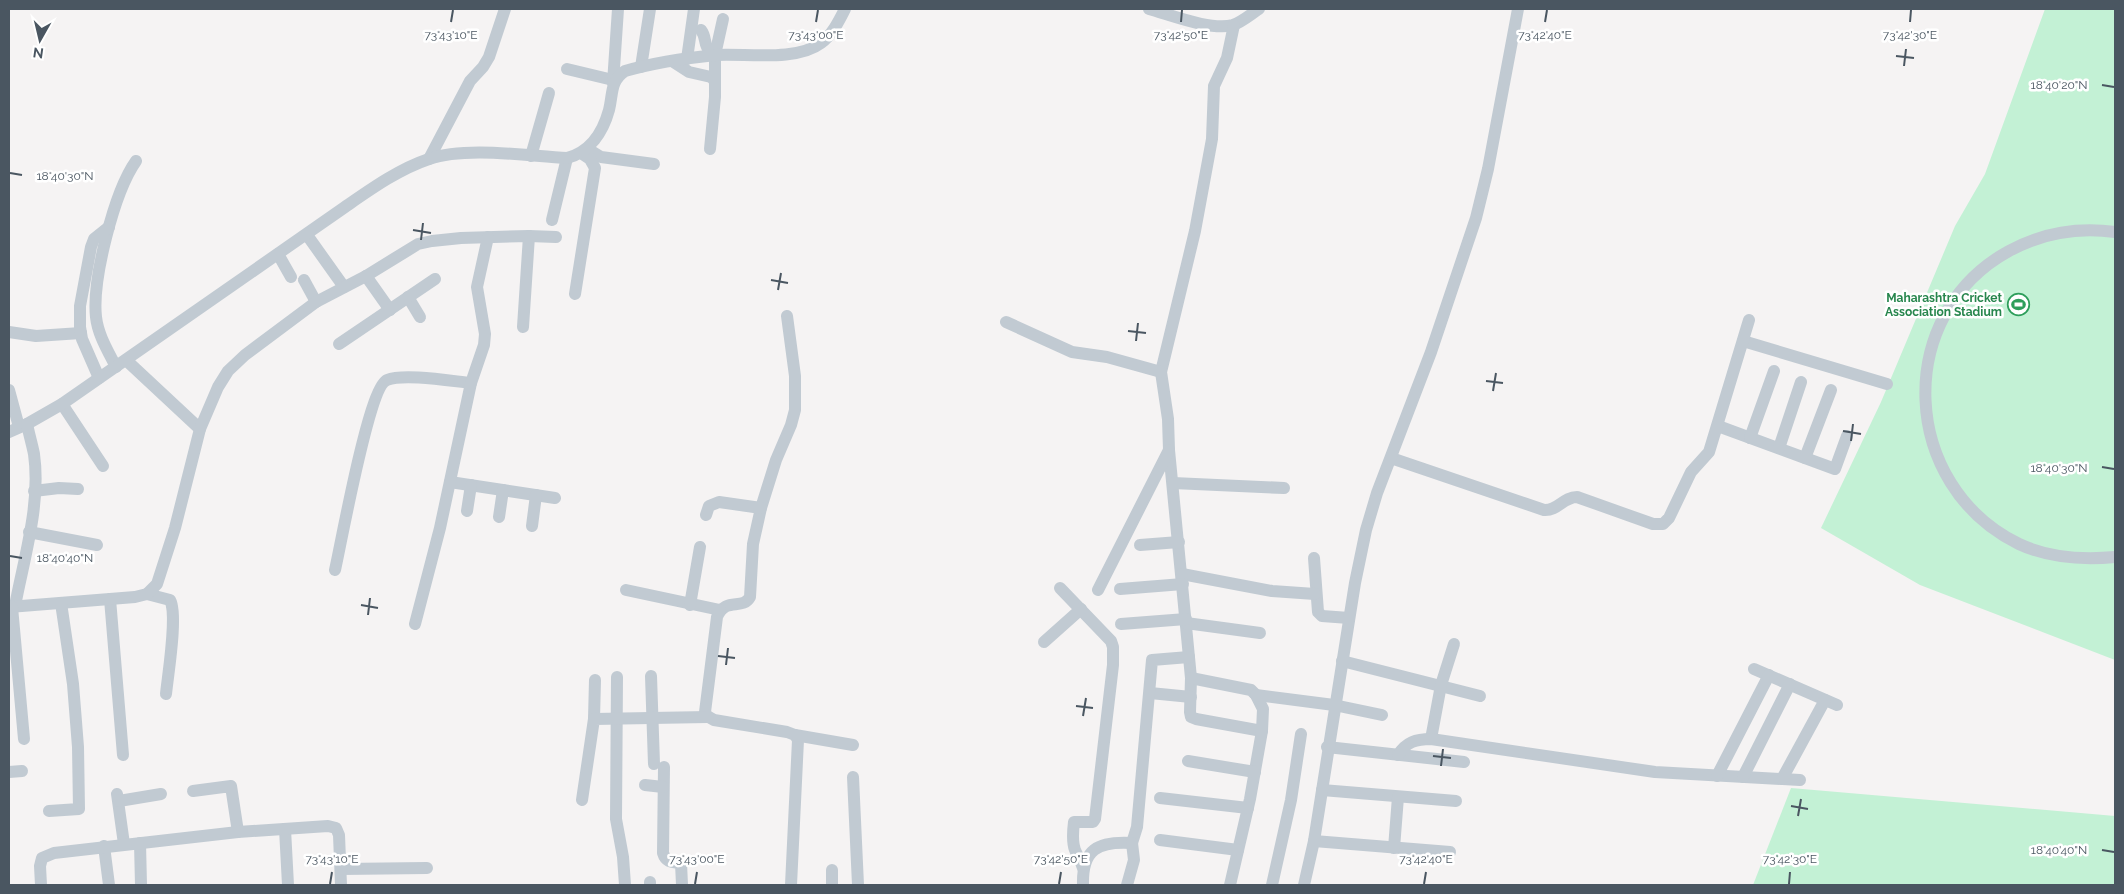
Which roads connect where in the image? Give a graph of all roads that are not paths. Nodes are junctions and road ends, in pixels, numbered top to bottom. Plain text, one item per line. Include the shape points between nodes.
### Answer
1 (505, 9) edge
2 (618, 9) edge
3 (650, 9) edge
4 (694, 9) edge
5 (844, 9) edge
6 (1149, 9) edge
7 (1260, 9) edge
8 (1518, 9) edge
9 (723, 19) dead end
10 (1234, 24) junction
11 (701, 30) dead end
12 (715, 55) junction
13 (687, 59) junction
14 (672, 62) junction
15 (641, 67) junction
16 (566, 70) dead end
17 (715, 81) junction
18 (613, 82) junction
19 (549, 93) dead end
20 (710, 148) dead end
21 (584, 151) junction
22 (531, 156) junction
23 (567, 158) junction
24 (429, 159) junction
25 (136, 161) dead end
26 (654, 164) dead end
27 (552, 220) dead end
28 (109, 227) junction
29 (2115, 232) edge
30 (307, 235) junction
31 (529, 236) junction
32 (488, 237) junction
33 (556, 237) dead end
34 (278, 254) junction
35 (366, 276) junction
36 (435, 279) dead end
37 (344, 287) junction
38 (575, 294) dead end
39 (408, 297) junction
40 (316, 302) junction
41 (390, 310) junction
42 (420, 316) dead end
43 (787, 316) dead end
44 (1749, 320) dead end
45 (1006, 322) dead end
46 (523, 327) dead end
47 (9, 332) edge
48 (81, 333) junction
49 (1743, 341) junction
50 (339, 344) dead end
51 (121, 364) junction
52 (1774, 370) dead end
53 (1161, 372) junction
54 (99, 378) junction
55 (1800, 382) dead end
56 (471, 383) junction
57 (1887, 384) dead end
58 (9, 390) edge
59 (1831, 390) dead end
60 (62, 404) junction
61 (1718, 426) junction
62 (18, 428) edge
63 (200, 429) junction
64 (1847, 436) dead end
65 (1750, 438) junction
66 (1779, 448) junction
67 (1169, 450) junction
68 (1391, 458) junction
69 (1805, 458) junction
70 (103, 466) dead end
71 (450, 482) junction
72 (1173, 483) junction
73 (471, 485) junction
74 (1284, 488) dead end
75 (78, 489) dead end
76 (34, 490) junction
77 (503, 490) junction
78 (536, 495) junction
79 (556, 498) dead end
80 (761, 508) junction
81 (467, 511) dead end
82 (706, 515) dead end
83 (499, 517) dead end
84 (532, 526) dead end
85 (29, 532) junction
86 (1179, 542) junction
87 (1140, 545) dead end
88 (97, 546) dead end
89 (700, 547) dead end
90 (2115, 557) edge
91 (1314, 558) dead end
92 (335, 570) dead end
93 (1182, 579) junction
94 (1060, 588) dead end
95 (1120, 589) dead end
96 (626, 590) dead end
97 (1098, 590) dead end
98 (147, 594) junction
99 (1316, 594) junction
100 (110, 599) junction
101 (61, 602) junction
102 (690, 605) junction
103 (12, 607) edge
104 (1081, 609) junction
105 (720, 610) junction
106 (1349, 618) junction
107 (1186, 621) junction
108 (415, 624) dead end
109 (1121, 624) dead end
110 (1260, 632) dead end
111 (1044, 642) dead end
112 (1454, 644) dead end
113 (1189, 657) junction
114 (1342, 661) junction
115 (1754, 669) dead end
116 (651, 676) dead end
117 (1769, 676) junction
118 (617, 677) dead end
119 (1191, 678) junction
120 (595, 680) dead end
121 (1790, 684) junction
122 (1441, 685) junction
123 (1150, 693) junction
124 (166, 694) dead end
125 (1256, 695) junction
126 (1191, 696) junction
127 (1480, 696) dead end
128 (1825, 700) junction
129 (1334, 705) junction
130 (1838, 705) dead end
131 (1382, 714) dead end
132 (708, 717) junction
133 (617, 718) junction
134 (652, 718) junction
135 (594, 719) junction
136 (1262, 731) junction
137 (1300, 734) dead end
138 (794, 735) junction
139 (24, 739) dead end
140 (1431, 739) junction
141 (853, 745) dead end
142 (1327, 747) junction
143 (1398, 755) junction
144 (122, 756) dead end
145 (1188, 761) dead end
146 (1464, 762) dead end
147 (22, 771) dead end
148 (9, 772) edge
149 (1255, 772) junction
150 (1717, 776) junction
151 (854, 777) dead end
152 (1743, 777) junction
153 (1782, 779) junction
154 (1800, 780) dead end
155 (645, 785) dead end
156 (663, 787) junction
157 (1322, 790) junction
158 (193, 791) dead end
159 (161, 794) dead end
160 (1398, 797) junction
161 (1160, 798) dead end
162 (582, 800) dead end
163 (1456, 801) dead end
164 (1248, 808) junction
165 (49, 811) dead end
166 (285, 829) junction
167 (238, 832) junction
168 (1160, 840) dead end
169 (1314, 841) junction
170 (140, 842) junction
171 (124, 844) junction
172 (1132, 844) junction
173 (104, 846) junction
174 (1394, 848) junction
175 (1238, 850) junction
176 (1450, 852) dead end
177 (427, 868) dead end
178 (1083, 868) junction
179 (340, 870) junction
180 (832, 870) dead end
181 (42, 885) edge
182 (109, 885) edge
183 (142, 885) edge
184 (288, 885) edge
185 (341, 885) edge
186 (625, 885) edge
187 (682, 885) edge
188 (791, 885) edge
189 (832, 885) edge
190 (858, 885) edge
191 (1083, 885) edge
192 (1127, 885) edge
193 (1230, 885) edge
194 (1272, 885) edge
195 (1304, 885) edge

1 - 24 street via 489,56 470,80
2 - 18 street
3 - 15 street
4 - 13 street
5 - 12 street via 828,37 807,50 791,54
6 - 10 street via 1210,25
7 - 10 street
8 - 68 street via 1476,218
9 - 12 street
10 - 53 street via 1227,58 1214,86 1212,139 1195,231
11 - 12 street via 707,47
12 - 13 street
12 - 17 street
13 - 14 street
14 - 15 street
14 - 17 street
15 - 18 street via 625,72
16 - 18 street
17 - 20 street
18 - 21 street via 606,120
19 - 22 street
21 - 23 street
21 - 26 street
21 - 38 street via 595,168
22 - 23 street
22 - 24 street via 467,153
23 - 27 street
24 - 30 street via 375,187
25 - 28 street via 123,181
28 - 48 street via 98,234 90,247 80,306
28 - 51 street via 99,276 96,316 101,336
29 - 90 street via 2059,232 2026,242 1996,259 1969,281 1948,308 1934,340 1926,373 1925,408 1931,442 1944,474 1964,502 1990,526 2019,544 2052,555 2086,560
30 - 34 street
30 - 37 street
31 - 32 street
31 - 33 street
31 - 46 street
32 - 35 street via 418,244
32 - 56 street via 477,287 484,345
34 - 40 street
34 - 51 street
35 - 37 street
35 - 41 street
36 - 39 street
37 - 40 street
39 - 41 street
39 - 42 street
40 - 63 street via 244,355 228,371
41 - 50 street
43 - 80 street via 795,376 795,410
44 - 49 street
45 - 53 street via 1072,352 1107,356
47 - 48 street via 36,336
48 - 54 street
49 - 57 street
49 - 61 street
51 - 54 street
51 - 63 street
52 - 65 street
53 - 67 street
54 - 60 street
55 - 66 street
56 - 71 street
56 - 92 street via 411,378 386,380 381,384 368,419
58 - 62 street
59 - 69 street
60 - 62 street
60 - 70 street
61 - 65 street
61 - 68 street via 1709,452 1691,472 1666,523 1658,525 1577,497 1544,510
62 - 76 street via 34,454
63 - 98 street via 162,571 157,584
64 - 69 street via 1835,469
65 - 66 street
66 - 69 street
67 - 72 street
67 - 97 street
68 - 106 street via 1366,530
71 - 73 street
71 - 108 street
72 - 74 street
72 - 86 street
73 - 77 street
73 - 81 street
75 - 76 street
76 - 85 street
77 - 78 street
77 - 83 street
78 - 79 street
78 - 84 street
80 - 82 street via 719,502 709,506
80 - 105 street via 753,544 750,597 748,601 727,604
85 - 88 street
85 - 103 street
86 - 87 street
86 - 93 street
89 - 102 street
91 - 99 street
93 - 95 street
93 - 99 street
93 - 107 street
94 - 104 street
96 - 102 street
98 - 100 street
98 - 124 street via 170,600 173,605
99 - 106 street via 1318,612 1322,616
100 - 101 street
100 - 144 street
101 - 103 street
101 - 165 street via 73,684 79,809
102 - 105 street
103 - 139 street
104 - 111 street
104 - 178 street via 1111,641 1114,656 1096,819 1093,822 1074,822 1074,847
105 - 132 street via 715,626 705,712
106 - 114 street
107 - 109 street
107 - 110 street
107 - 113 street
112 - 122 street
113 - 119 street
113 - 123 street via 1152,660
114 - 122 street
114 - 129 street
115 - 117 street
116 - 134 street
117 - 121 street
117 - 150 street
118 - 133 street
119 - 125 street via 1251,690
119 - 126 street
120 - 135 street
121 - 128 street
121 - 152 street
122 - 127 street
122 - 140 street
123 - 126 street
123 - 172 street via 1137,827
125 - 129 street
125 - 136 street via 1263,709
126 - 136 street via 1191,717
128 - 130 street
128 - 153 street
129 - 131 street
129 - 142 street
132 - 134 street
132 - 138 street
133 - 134 street
133 - 135 street
133 - 186 street via 616,819
134 - 156 street
135 - 162 street
136 - 149 street
137 - 194 street via 1291,800
138 - 141 street
138 - 188 street via 799,746
140 - 143 street via 1411,741
140 - 150 street via 1632,769
142 - 143 street
142 - 157 street
143 - 146 street
145 - 149 street
147 - 148 street
149 - 164 street
150 - 152 street
151 - 190 street
152 - 153 street
153 - 154 street
155 - 156 street
156 - 187 street via 663,853 666,860 681,863
157 - 160 street
157 - 169 street
158 - 167 street via 231,786
159 - 171 street via 118,798
160 - 163 street
160 - 174 street
161 - 164 street
164 - 175 street
166 - 167 street
166 - 179 street via 336,828
166 - 184 street
167 - 170 street
168 - 175 street
169 - 174 street
169 - 195 street
170 - 171 street
170 - 183 street
171 - 173 street
172 - 178 street via 1118,842 1102,846 1086,859
172 - 192 street via 1134,860
173 - 181 street via 46,855 40,866
173 - 182 street
174 - 176 street
175 - 193 street
177 - 179 street
178 - 191 street
179 - 185 street
180 - 189 street

